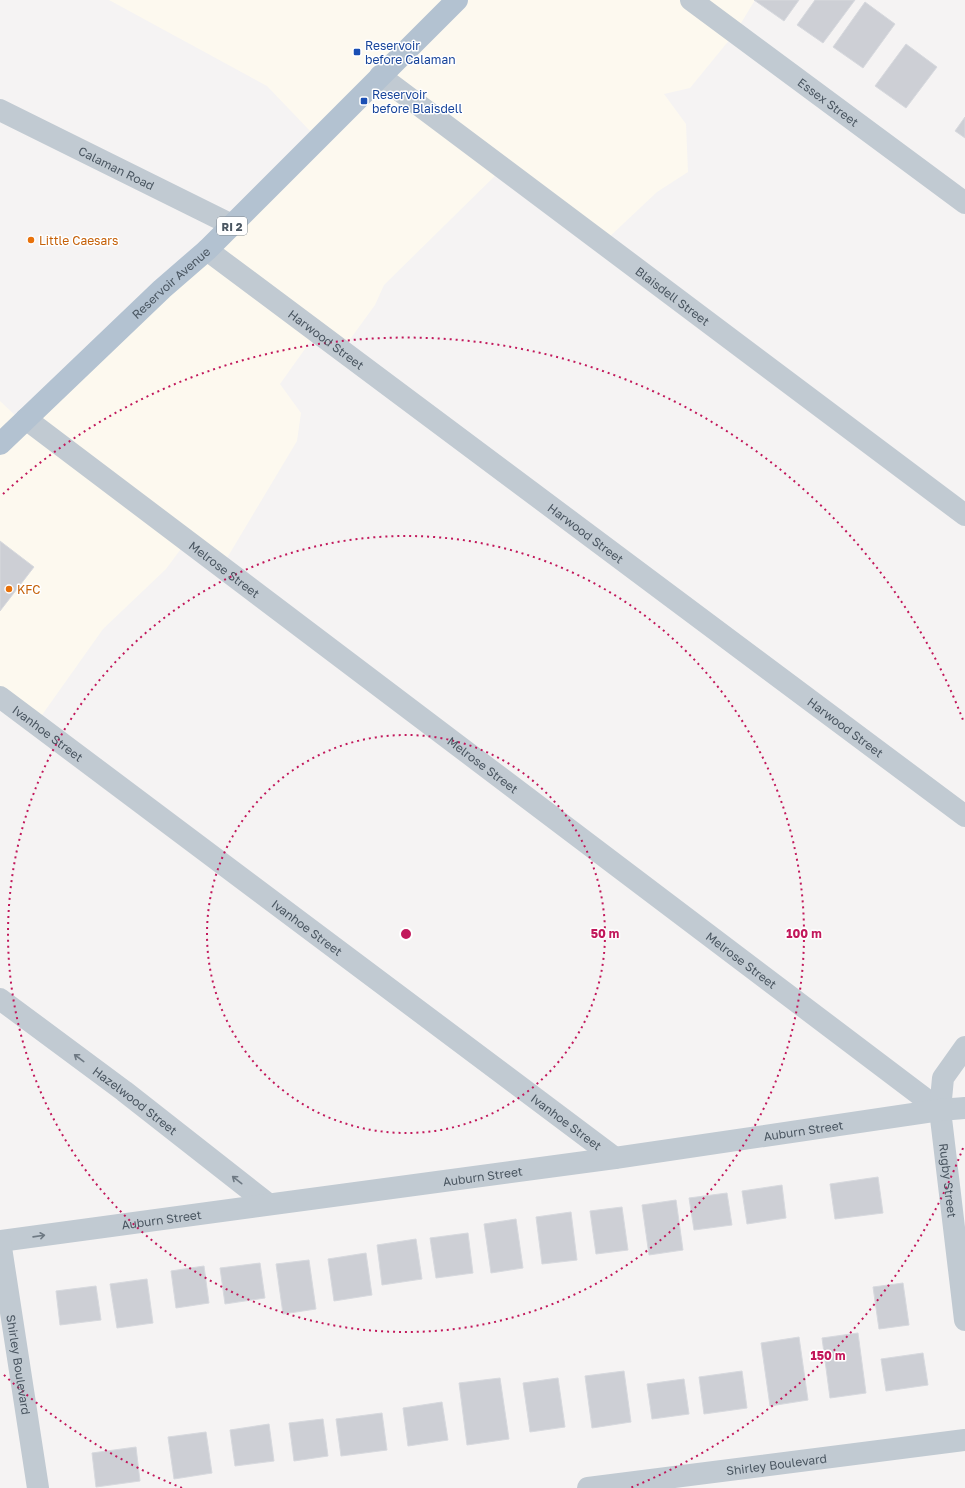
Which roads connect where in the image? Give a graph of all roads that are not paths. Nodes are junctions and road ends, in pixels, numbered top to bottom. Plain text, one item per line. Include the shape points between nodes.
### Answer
1 (457, 0) edge
2 (691, 0) edge
3 (380, 76) junction
4 (0, 110) edge
5 (965, 203) edge
6 (232, 225) junction
7 (207, 250) junction
8 (26, 419) junction
9 (0, 444) edge
10 (965, 515) edge
11 (0, 697) edge
12 (965, 816) edge
13 (0, 999) edge
14 (965, 1047) edge
15 (965, 1108) edge
16 (940, 1110) junction
17 (615, 1158) junction
18 (268, 1204) junction
19 (0, 1241) edge
20 (965, 1320) edge
21 (965, 1440) edge
22 (38, 1488) edge
23 (588, 1488) edge

1 - 3 main road, Reservoir Avenue / RI 2
2 - 5 street, Essex Street
3 - 6 main road, Reservoir Avenue / RI 2
3 - 10 street, Blaisdell Street
4 - 6 street, Calaman Road
6 - 7 main road, Reservoir Avenue / RI 2
7 - 8 main road, Reservoir Avenue / RI 2 via 162,289
7 - 12 street, Harwood Street
8 - 9 main road, Reservoir Avenue / RI 2
8 - 16 street, Melrose Street
11 - 17 street, Ivanhoe Street
18 -> 13 street, Hazelwood Street via 124,1091
14 - 16 street, Rugby Street via 943,1078
15 - 16 street, Auburn Street
16 - 17 street, Auburn Street
16 - 20 street, Rugby Street
17 - 18 street, Auburn Street
19 -> 18 street, Auburn Street
19 - 22 street, Shirley Boulevard
21 - 23 street, Shirley Boulevard

